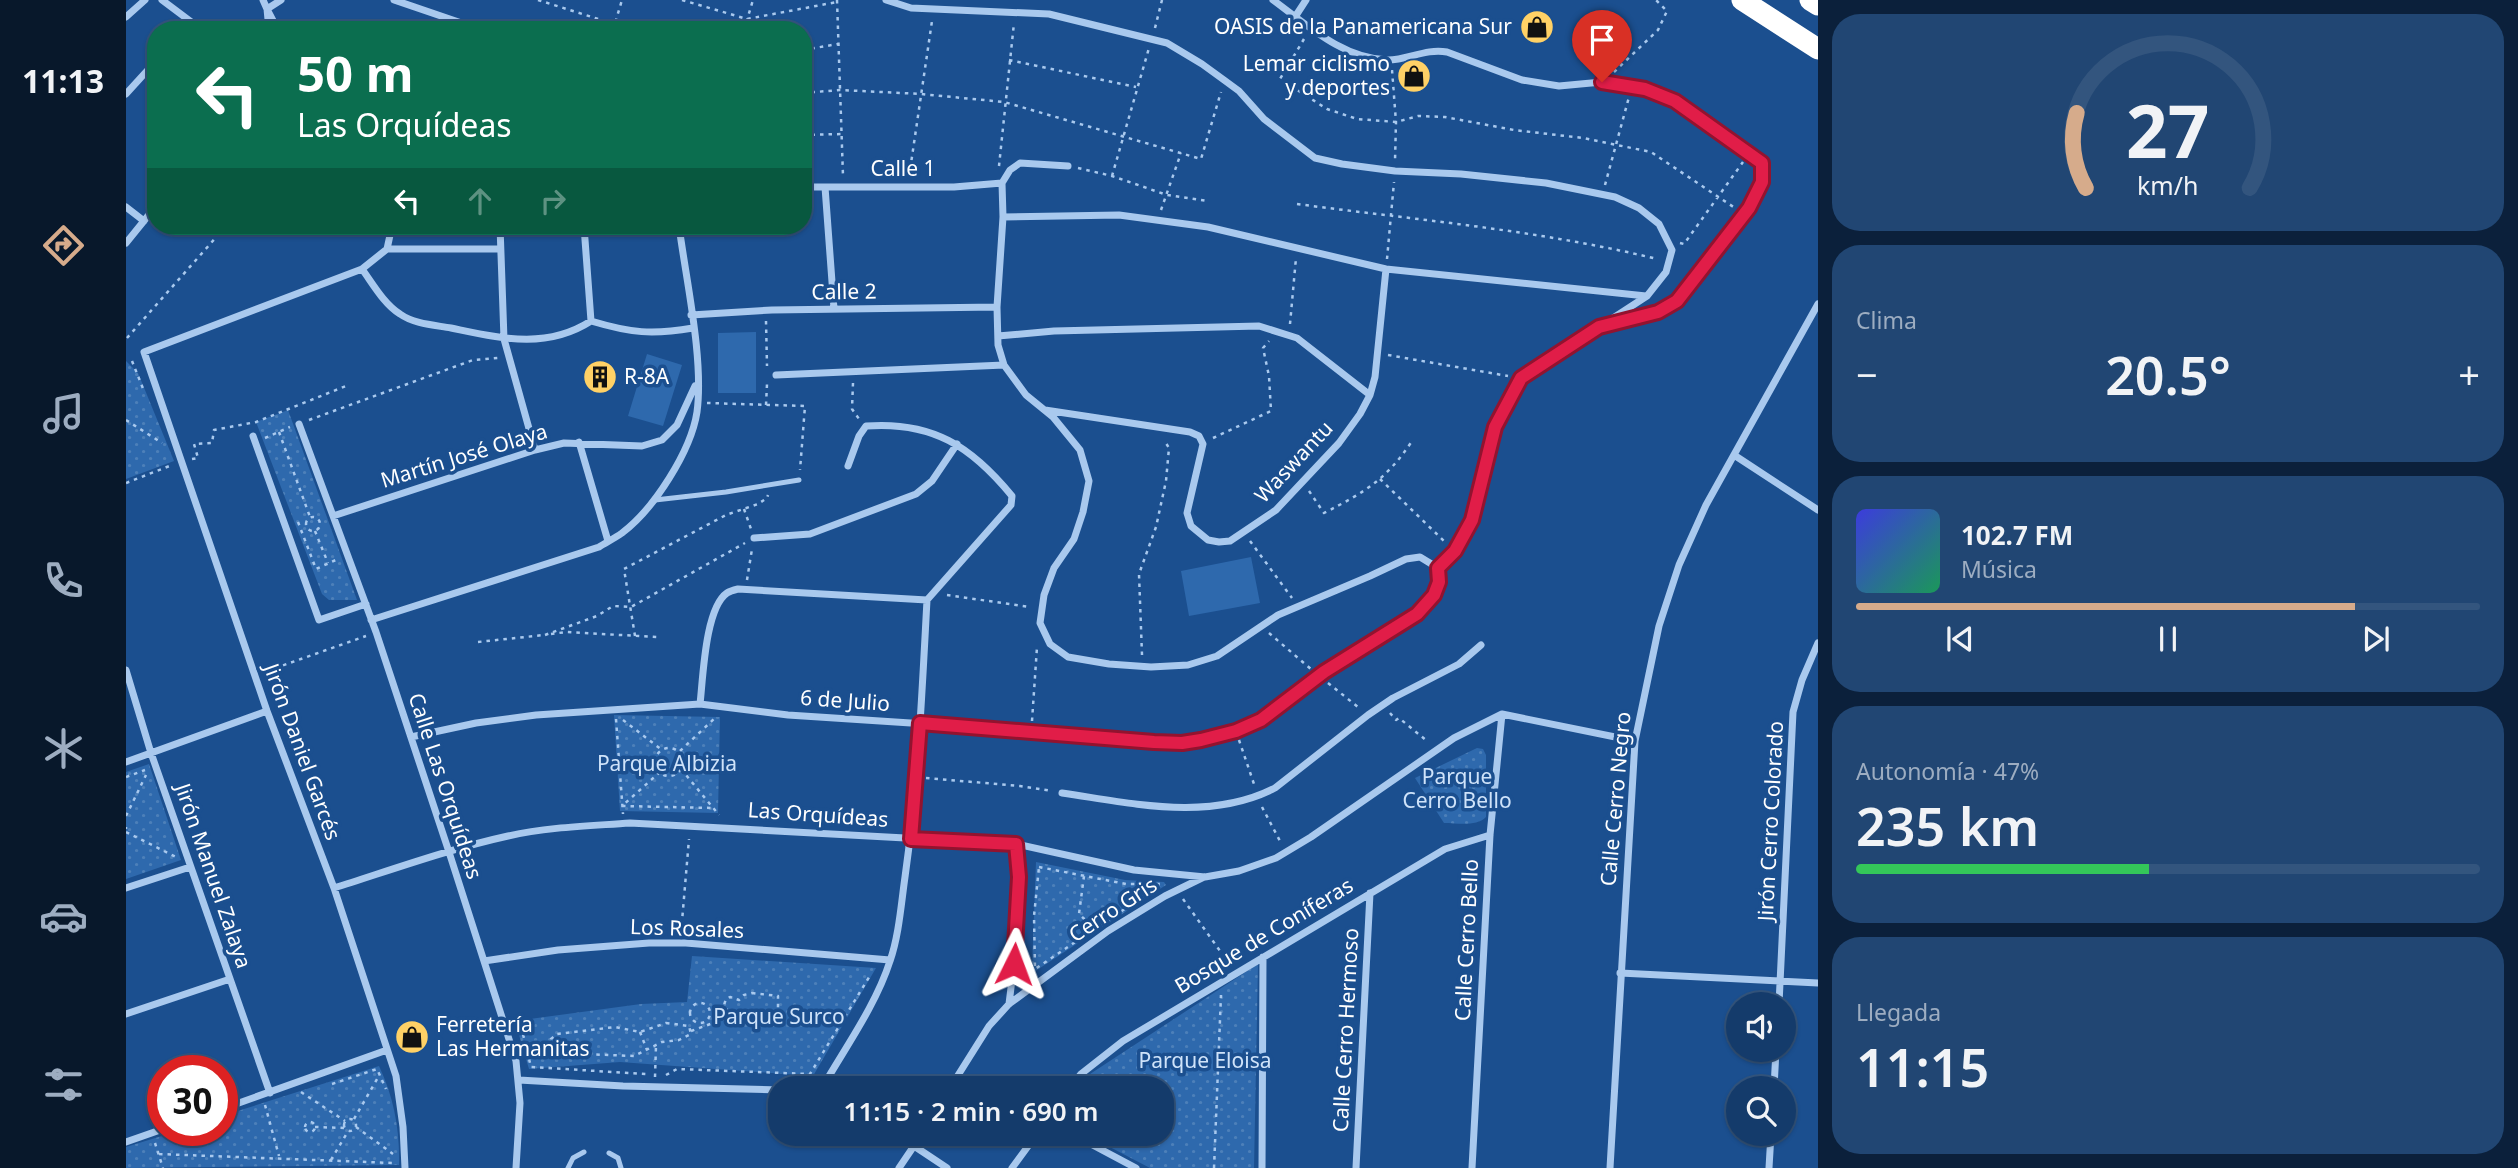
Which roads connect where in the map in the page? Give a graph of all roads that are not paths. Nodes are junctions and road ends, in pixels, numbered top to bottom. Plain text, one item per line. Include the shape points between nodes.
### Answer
1 (145, 0) edge
2 (162, 0) edge
3 (263, 0) edge
4 (281, 0) edge
5 (394, 0) edge
6 (886, 0) edge
7 (1273, 0) edge
8 (1306, 0) edge
9 (1742, 0) edge
10 (1810, 0) edge
11 (1818, 5) edge
12 (267, 9) junction
13 (126, 17) edge
14 (1295, 17) junction
15 (190, 21) edge
16 (268, 21) edge
17 (273, 21) edge
18 (456, 21) edge
19 (1818, 49) edge
20 (147, 71) edge
21 (126, 94) edge
22 (1068, 166) road end
23 (1002, 183) junction
24 (812, 187) edge
25 (825, 187) junction
26 (126, 206) edge
27 (147, 217) edge
28 (1003, 217) junction
29 (144, 221) junction
30 (390, 235) edge
31 (500, 235) edge
32 (585, 235) edge
33 (680, 235) edge
34 (126, 243) edge
35 (387, 249) junction
36 (500, 249) junction
37 (362, 269) junction
38 (1386, 269) junction
39 (1647, 296) junction
40 (1818, 304) edge
41 (996, 307) junction
42 (835, 309) junction
43 (691, 315) junction
44 (1815, 316) edge
45 (591, 321) junction
46 (1599, 327) junction
47 (693, 328) junction
48 (998, 336) junction
49 (504, 339) junction
50 (1004, 365) junction
51 (776, 376) dead end
52 (698, 379) junction
53 (1370, 395) junction
54 (1045, 410) junction
55 (299, 424) road end
56 (253, 436) dead end
57 (579, 442) junction
58 (957, 444) junction
59 (535, 450) junction
60 (1734, 455) junction
61 (848, 466) dead end
62 (799, 480) road end
63 (655, 500) junction
64 (1818, 510) edge
65 (333, 516) junction
66 (754, 538) road end
67 (608, 541) junction
68 (1438, 568) junction
69 (927, 600) junction
70 (366, 604) junction
71 (372, 620) junction
72 (1818, 643) edge
73 (1481, 645) dead end
74 (126, 670) edge
75 (700, 705) junction
76 (267, 711) junction
77 (1502, 715) junction
78 (920, 723) junction
79 (411, 737) junction
80 (1635, 741) junction
81 (151, 753) junction
82 (126, 762) edge
83 (1062, 793) road end
84 (1490, 835) junction
85 (911, 839) junction
86 (1016, 844) junction
87 (449, 852) junction
88 (190, 867) junction
89 (1205, 877) junction
90 (126, 888) edge
91 (334, 888) junction
92 (1370, 893) junction
93 (1263, 957) junction
94 (890, 960) junction
95 (484, 961) junction
96 (1620, 973) junction
97 (230, 979) junction
98 (1780, 981) junction
99 (1818, 983) edge
100 (1780, 992) edge
101 (1009, 1004) junction
102 (126, 1014) edge
103 (387, 1051) junction
104 (829, 1076) edge
105 (958, 1076) edge
106 (1079, 1076) edge
107 (519, 1080) junction
108 (768, 1090) edge
109 (266, 1094) junction
110 (238, 1104) edge
111 (147, 1135) edge
112 (126, 1142) edge
113 (914, 1146) joint
114 (1028, 1146) edge
115 (1095, 1146) edge
116 (1770, 1146) edge
117 (584, 1152) dead end
118 (609, 1153) dead end
119 (405, 1168) edge
120 (516, 1168) edge
121 (568, 1168) edge
122 (621, 1168) edge
123 (899, 1168) edge
124 (947, 1168) edge
125 (1012, 1168) edge
126 (1136, 1168) edge
127 (1262, 1168) edge
128 (1356, 1168) edge
129 (1472, 1168) edge
130 (1610, 1168) edge
131 (1769, 1168) edge

1 - 13 street
2 - 15 street
3 - 12 street
4 - 12 street
5 - 18 street
6 - 39 street via 911,8 1049,14 1167,43 1224,80 1314,158 1395,171 1546,183 1615,197 1659,224 1672,250 1666,272
7 - 14 street
8 - 14 street
9 - 19 highway
10 - 11 highway
12 - 16 street
12 - 17 street
14 - 46 street via 1343,49 1374,59 1391,60 1434,50 1522,80 1559,86 1602,82 1645,89 1675,101 1762,163 1762,182 1744,214 1677,301 1658,312
20 - 21 street
22 - 23 street via 1020,163
23 - 25 street, Calle 1
23 - 28 street
24 - 25 street, Calle 1
25 - 42 street
26 - 29 street
27 - 29 street
28 - 38 street via 1119,215 1158,220 1208,227
28 - 41 street
29 - 34 street
30 - 35 street
31 - 36 street
32 - 45 street
33 - 43 street
35 - 36 street
35 - 37 street
36 - 49 street
37 - 49 street via 389,305 411,320
37 - 76 street, Jirón Daniel Garcés via 144,352
38 - 39 street
38 - 53 street, Waswantu
39 - 46 street
40 - 44 street, Calle Cerro Negro
41 - 42 street, Calle 2
41 - 48 street
42 - 43 street, Calle 2
43 - 47 street
44 - 60 street, Calle Cerro Negro
45 - 47 street via 649,334
45 - 49 street via 562,336
46 - 68 street via 1521,378 1495,427 1472,520 1455,551
47 - 52 street
48 - 50 street
48 - 53 street via 1259,326 1297,338
49 - 59 street
50 - 51 street
50 - 54 street via 1026,395
52 - 57 street, Martín José Olaya via 677,425 662,440 642,446
52 - 63 street via 697,413 688,442
53 - 54 street, Waswantu via 1339,443 1276,510 1230,541 1219,542 1208,540 1191,526 1187,513 1203,444 1199,436
54 - 68 street via 1080,450 1089,481 1074,539 1044,595 1040,623 1050,644 1068,657 1109,664 1188,665 1217,656 1278,615 1406,559 1420,557
55 - 65 street, Calle Las Orquídeas
56 - 70 street via 319,620
57 - 59 street, Martín José Olaya
57 - 67 street
58 - 61 street via 893,424 866,426
58 - 66 street via 932,481 916,494 810,534
58 - 69 street via 998,480 1013,500
59 - 65 street, Martín José Olaya
60 - 64 street
60 - 80 street, Calle Cerro Negro via 1679,565 1659,626
62 - 63 lane
63 - 67 street via 624,532
65 - 70 street, Calle Las Orquídeas
67 - 71 street
68 - 78 street, 6 de Julio via 1434,595 1417,614 1324,672 1261,720 1236,731 1182,743
69 - 75 street via 738,589 727,593 712,618
69 - 78 street
70 - 71 street, Calle Las Orquídeas
71 - 79 street, Calle Las Orquídeas
72 - 98 street, Jirón Cerro Colorado via 1793,712
73 - 83 street via 1459,664 1383,705 1275,788 1237,803 1204,808
74 - 81 street, Jirón Manuel Zalaya
75 - 78 street, 6 de Julio
75 - 79 street, 6 de Julio via 536,715
76 - 81 street
76 - 91 street, Jirón Daniel Garcés
77 - 80 street
77 - 84 street, Calle Cerro Bello
77 - 89 street, Las Orquídeas via 1454,738 1276,858
78 - 85 street
79 - 87 street, Calle Las Orquídeas
80 - 96 street, Calle Cerro Negro
81 - 82 street
81 - 88 street, Jirón Manuel Zalaya
84 - 92 street, Bosque de Coníferas via 1445,849
84 - 129 street, Calle Cerro Bello
85 - 86 street, Las Orquídeas
85 - 87 street, Las Orquídeas via 623,823 546,829
85 - 94 street
86 - 89 street, Las Orquídeas via 1134,870
86 - 101 street via 1019,877
87 - 91 street, Las Orquídeas
87 - 95 street, Calle Las Orquídeas
88 - 90 street
88 - 97 street, Jirón Manuel Zalaya
89 - 101 street, Cerro Gris via 1108,931
91 - 103 street, Jirón Daniel Garcés
92 - 93 street, Bosque de Coníferas
92 - 128 street, Calle Cerro Hermoso
93 - 106 street, Bosque de Coníferas via 1123,1041
93 - 127 street
94 - 95 street, Los Rosales via 680,943 608,945
94 - 104 street
95 - 107 street, Calle Las Orquídeas
96 - 98 street
96 - 130 street, Calle Cerro Negro
97 - 102 street
97 - 109 street, Jirón Manuel Zalaya
98 - 99 street
98 - 100 street, Jirón Cerro Colorado
101 - 105 street, Cerro Gris
103 - 109 street
103 - 119 street, Jirón Daniel Garcés via 400,1094
107 - 108 street
107 - 120 street, Calle Las Orquídeas
109 - 110 street
111 - 112 street
113 - 123 street
113 - 124 street
114 - 125 street
115 - 126 street
116 - 131 street
117 - 121 lane via 573,1158
118 - 122 lane via 618,1158

